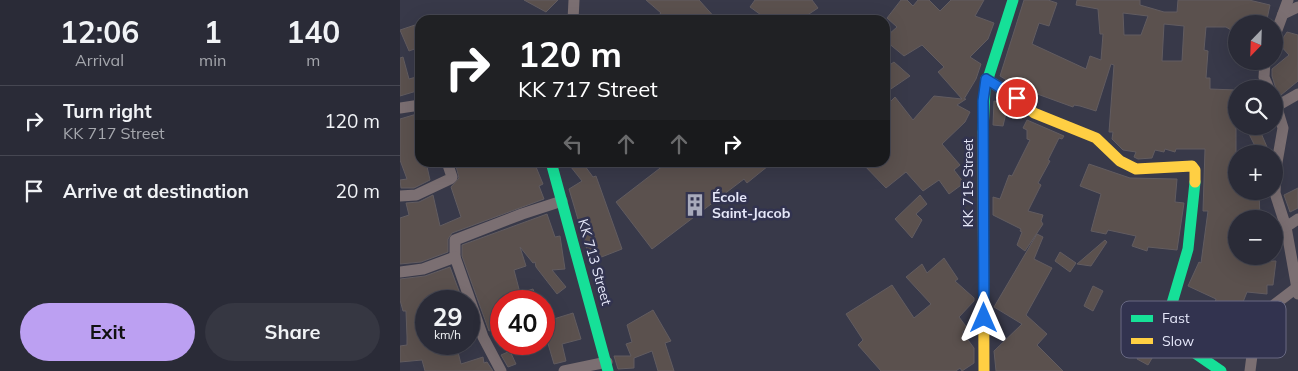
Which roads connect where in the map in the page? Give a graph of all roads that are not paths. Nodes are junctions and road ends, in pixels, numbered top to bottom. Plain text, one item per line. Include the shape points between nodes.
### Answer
1 (574, 0) edge
2 (1013, 0) edge
3 (1288, 0) edge
4 (1298, 8) edge
5 (1283, 14) joint
6 (573, 15) edge
7 (986, 79) junction
8 (1298, 94) edge
9 (1283, 99) edge
10 (415, 107) edge
11 (400, 108) edge
12 (1282, 135) edge
13 (449, 167) edge
14 (552, 167) edge
15 (400, 196) edge
16 (562, 202) junction
17 (1298, 219) edge
18 (1286, 227) junction
19 (455, 257) junction
20 (400, 272) edge
21 (1297, 291) edge
22 (1172, 301) edge
23 (1282, 301) edge
24 (1202, 358) edge
25 (1252, 358) edge
26 (608, 366) edge
27 (501, 371) edge
28 (564, 371) edge
29 (984, 371) edge
30 (1221, 371) edge
31 (1250, 371) edge

1 - 6 street
2 - 7 street, KK 715 Street
3 - 5 street
4 - 5 street
7 - 22 street via 1034,113 1096,138 1120,162 1136,169 1192,166 1195,170 1194,201 1188,249
7 - 29 street, KK 715 Street via 983,125
8 - 9 street
10 - 11 street
12 - 18 street via 1274,182
13 - 15 street via 450,179 416,195
14 - 16 street, KK 713 Street
16 - 19 street via 455,240
16 - 26 street, KK 713 Street
17 - 18 street
18 - 21 street
19 - 20 street
19 - 27 street via 483,336
21 - 23 street
24 - 30 street
25 - 31 street
26 - 28 street

